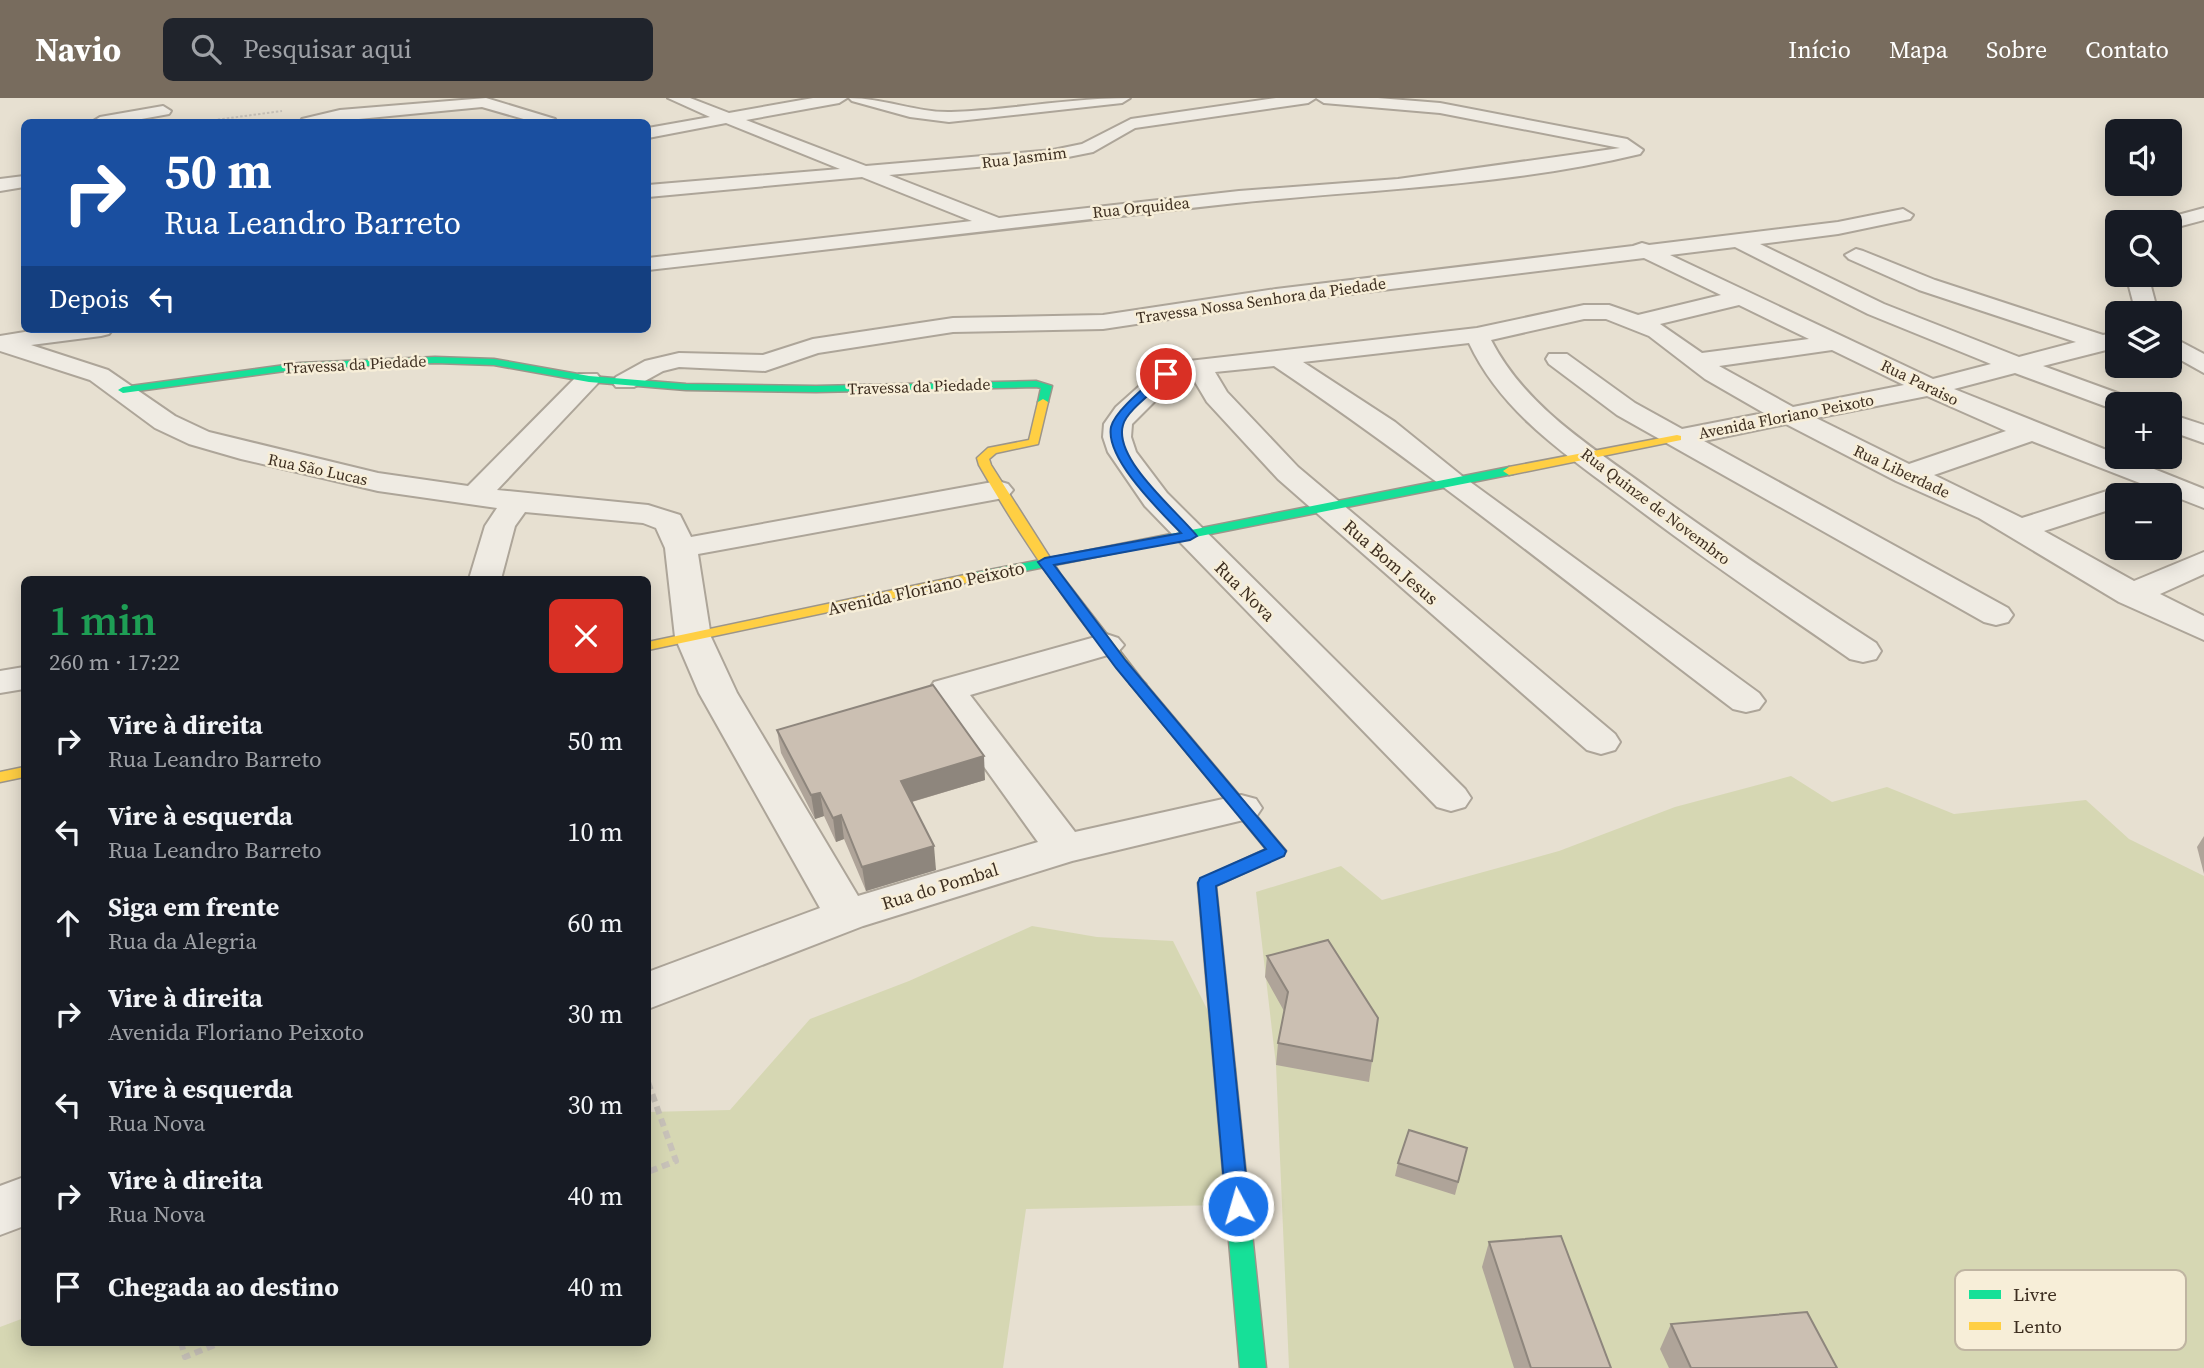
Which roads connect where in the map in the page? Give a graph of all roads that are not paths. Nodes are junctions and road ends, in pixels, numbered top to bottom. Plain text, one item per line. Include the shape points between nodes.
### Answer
1 (676, 98) edge
2 (839, 98) edge
3 (857, 98) edge
4 (1122, 98) edge
5 (1308, 98) edge
6 (1324, 98) edge
7 (163, 111) dead end
8 (308, 115) edge
9 (117, 119) edge
10 (540, 119) edge
11 (732, 119) junction
12 (651, 132) edge
13 (858, 172) junction
14 (21, 182) edge
15 (0, 185) edge
16 (651, 191) edge
17 (2204, 214) edge
18 (1903, 215) dead end
19 (2182, 220) edge
20 (997, 224) junction
21 (1735, 239) junction
22 (1642, 249) junction
23 (1856, 255) dead end
24 (651, 264) edge
25 (1743, 297) junction
26 (1638, 322) junction
27 (70, 333) edge
28 (1477, 335) junction
29 (2105, 339) edge
30 (0, 342) edge
31 (1838, 342) junction
32 (2105, 342) edge
33 (2182, 351) edge
34 (1279, 358) junction
35 (1558, 359) dead end
36 (1697, 361) junction
37 (2019, 365) junction
38 (2204, 365) edge
39 (1186, 369) junction
40 (588, 379) junction
41 (625, 382) junction
42 (1929, 388) junction
43 (123, 390) junction
44 (2105, 398) edge
45 (1791, 416) junction
46 (2182, 427) edge
47 (2032, 432) junction
48 (2204, 435) edge
49 (1677, 438) junction
50 (1589, 457) junction
51 (1906, 475) junction
52 (1452, 482) junction
53 (2160, 482) junction
54 (2157, 483) edge
55 (998, 490) junction
56 (475, 496) junction
57 (2204, 499) edge
58 (2105, 501) edge
59 (517, 502) junction
60 (1328, 508) junction
61 (2021, 529) junction
62 (1190, 536) junction
63 (681, 548) junction
64 (1045, 562) junction
65 (2204, 562) edge
66 (486, 576) edge
67 (2131, 595) junction
68 (1996, 615) dead end
69 (2204, 630) edge
70 (693, 637) junction
71 (651, 645) edge
72 (1106, 645) junction
73 (1863, 651) dead end
74 (21, 678) edge
75 (0, 682) edge
76 (947, 690) junction
77 (908, 701) edge
78 (1746, 701) dead end
79 (789, 736) edge
80 (1601, 742) dead end
81 (750, 747) junction
82 (21, 773) edge
83 (0, 777) edge
84 (1451, 798) dead end
85 (1241, 808) junction
86 (1065, 848) junction
87 (847, 915) junction
88 (651, 990) edge
89 (21, 1202) edge
90 (0, 1211) edge
91 (1253, 1368) edge

1 - 11 street
2 - 11 street
3 - 4 street via 949,117
5 - 13 street, Rua Jasmim via 1131,124 1095,145 1066,153
6 - 20 street, Rua Orquidea via 1472,113 1634,149 1398,185
7 - 9 street
8 - 10 street via 474,102 500,105
11 - 12 street
11 - 13 street
13 - 16 street, Rua Jasmim
13 - 20 street, Rua Jasmim
14 - 15 street
17 - 19 street
18 - 21 street, Travessa Nossa Senhora da Piedade via 1838,228
20 - 24 street, Rua Orquidea
21 - 22 street, Travessa Nossa Senhora da Piedade
21 - 37 street via 1819,284
22 - 25 street, Rua Paraiso
22 - 41 street, Travessa Nossa Senhora da Piedade via 1103,322 953,324 813,346 765,363 679,360 654,366
23 - 29 street via 1927,285
25 - 26 street
25 - 31 street, Rua Paraiso
26 - 28 street, Rua Liberdade via 1602,310
26 - 36 street, Rua Liberdade
27 - 30 street
28 - 34 street
28 - 50 street, Rua Quinze de Novembro via 1485,355 1517,398
30 - 43 street, Rua São Lucas via 74,365
31 - 36 street
31 - 42 street, Rua Paraiso
32 - 37 street, Avenida Floriano Peixoto
33 - 38 street
34 - 39 street
34 - 52 street via 1385,428
35 - 49 street via 1626,409
36 - 45 street, Rua Liberdade
37 - 42 street, Avenida Floriano Peixoto
37 - 44 street
39 - 60 street, Rua Bom Jesus via 1287,473
39 - 62 street, Rua Nova via 1160,379 1123,415 1117,438 1128,463 1151,494
40 - 41 street, Travessa da Piedade
40 - 43 street, Travessa da Piedade via 514,364 427,360 299,366
40 - 56 street
41 - 55 street, Travessa da Piedade via 819,389 1041,382 1048,389 1036,439 986,454 985,465
42 - 45 street, Avenida Floriano Peixoto
42 - 47 street, Rua Paraiso
43 - 56 street, Rua São Lucas via 165,422 242,451 378,482
45 - 49 street, Avenida Floriano Peixoto
45 - 51 street, Rua Liberdade
46 - 48 street
47 - 51 street
47 - 53 street, Rua Paraiso
49 - 50 street, Avenida Floriano Peixoto
49 - 68 street
50 - 52 street, Avenida Floriano Peixoto
50 - 73 street, Rua Quinze de Novembro via 1735,565
51 - 61 street, Rua Liberdade
52 - 60 street, Avenida Floriano Peixoto
52 - 78 street
53 - 54 street
53 - 57 street, Rua Paraiso
55 - 63 street
55 - 64 street
56 - 59 street, Rua São Lucas
58 - 61 street
59 - 63 street, Rua São Lucas via 659,517 669,522
59 - 66 street via 500,526
60 - 62 street, Avenida Floriano Peixoto
60 - 80 street, Rua Bom Jesus
61 - 67 street, Rua Liberdade
62 - 64 street, Avenida Floriano Peixoto
62 - 84 street, Rua Nova
63 - 70 street
64 - 70 street, Avenida Floriano Peixoto
64 - 72 street
65 - 67 street
67 - 69 street, Rua Liberdade
70 - 71 street, Avenida Floriano Peixoto
70 - 81 street via 718,693
72 - 76 street
72 - 85 street
74 - 75 street
76 - 77 street
76 - 86 street
79 - 81 street
81 - 87 street
82 - 83 street
85 - 86 street, Rua do Pombal
85 - 91 street via 1277,851 1207,883
86 - 87 street, Rua do Pombal
87 - 88 street, Rua do Pombal
89 - 90 street

